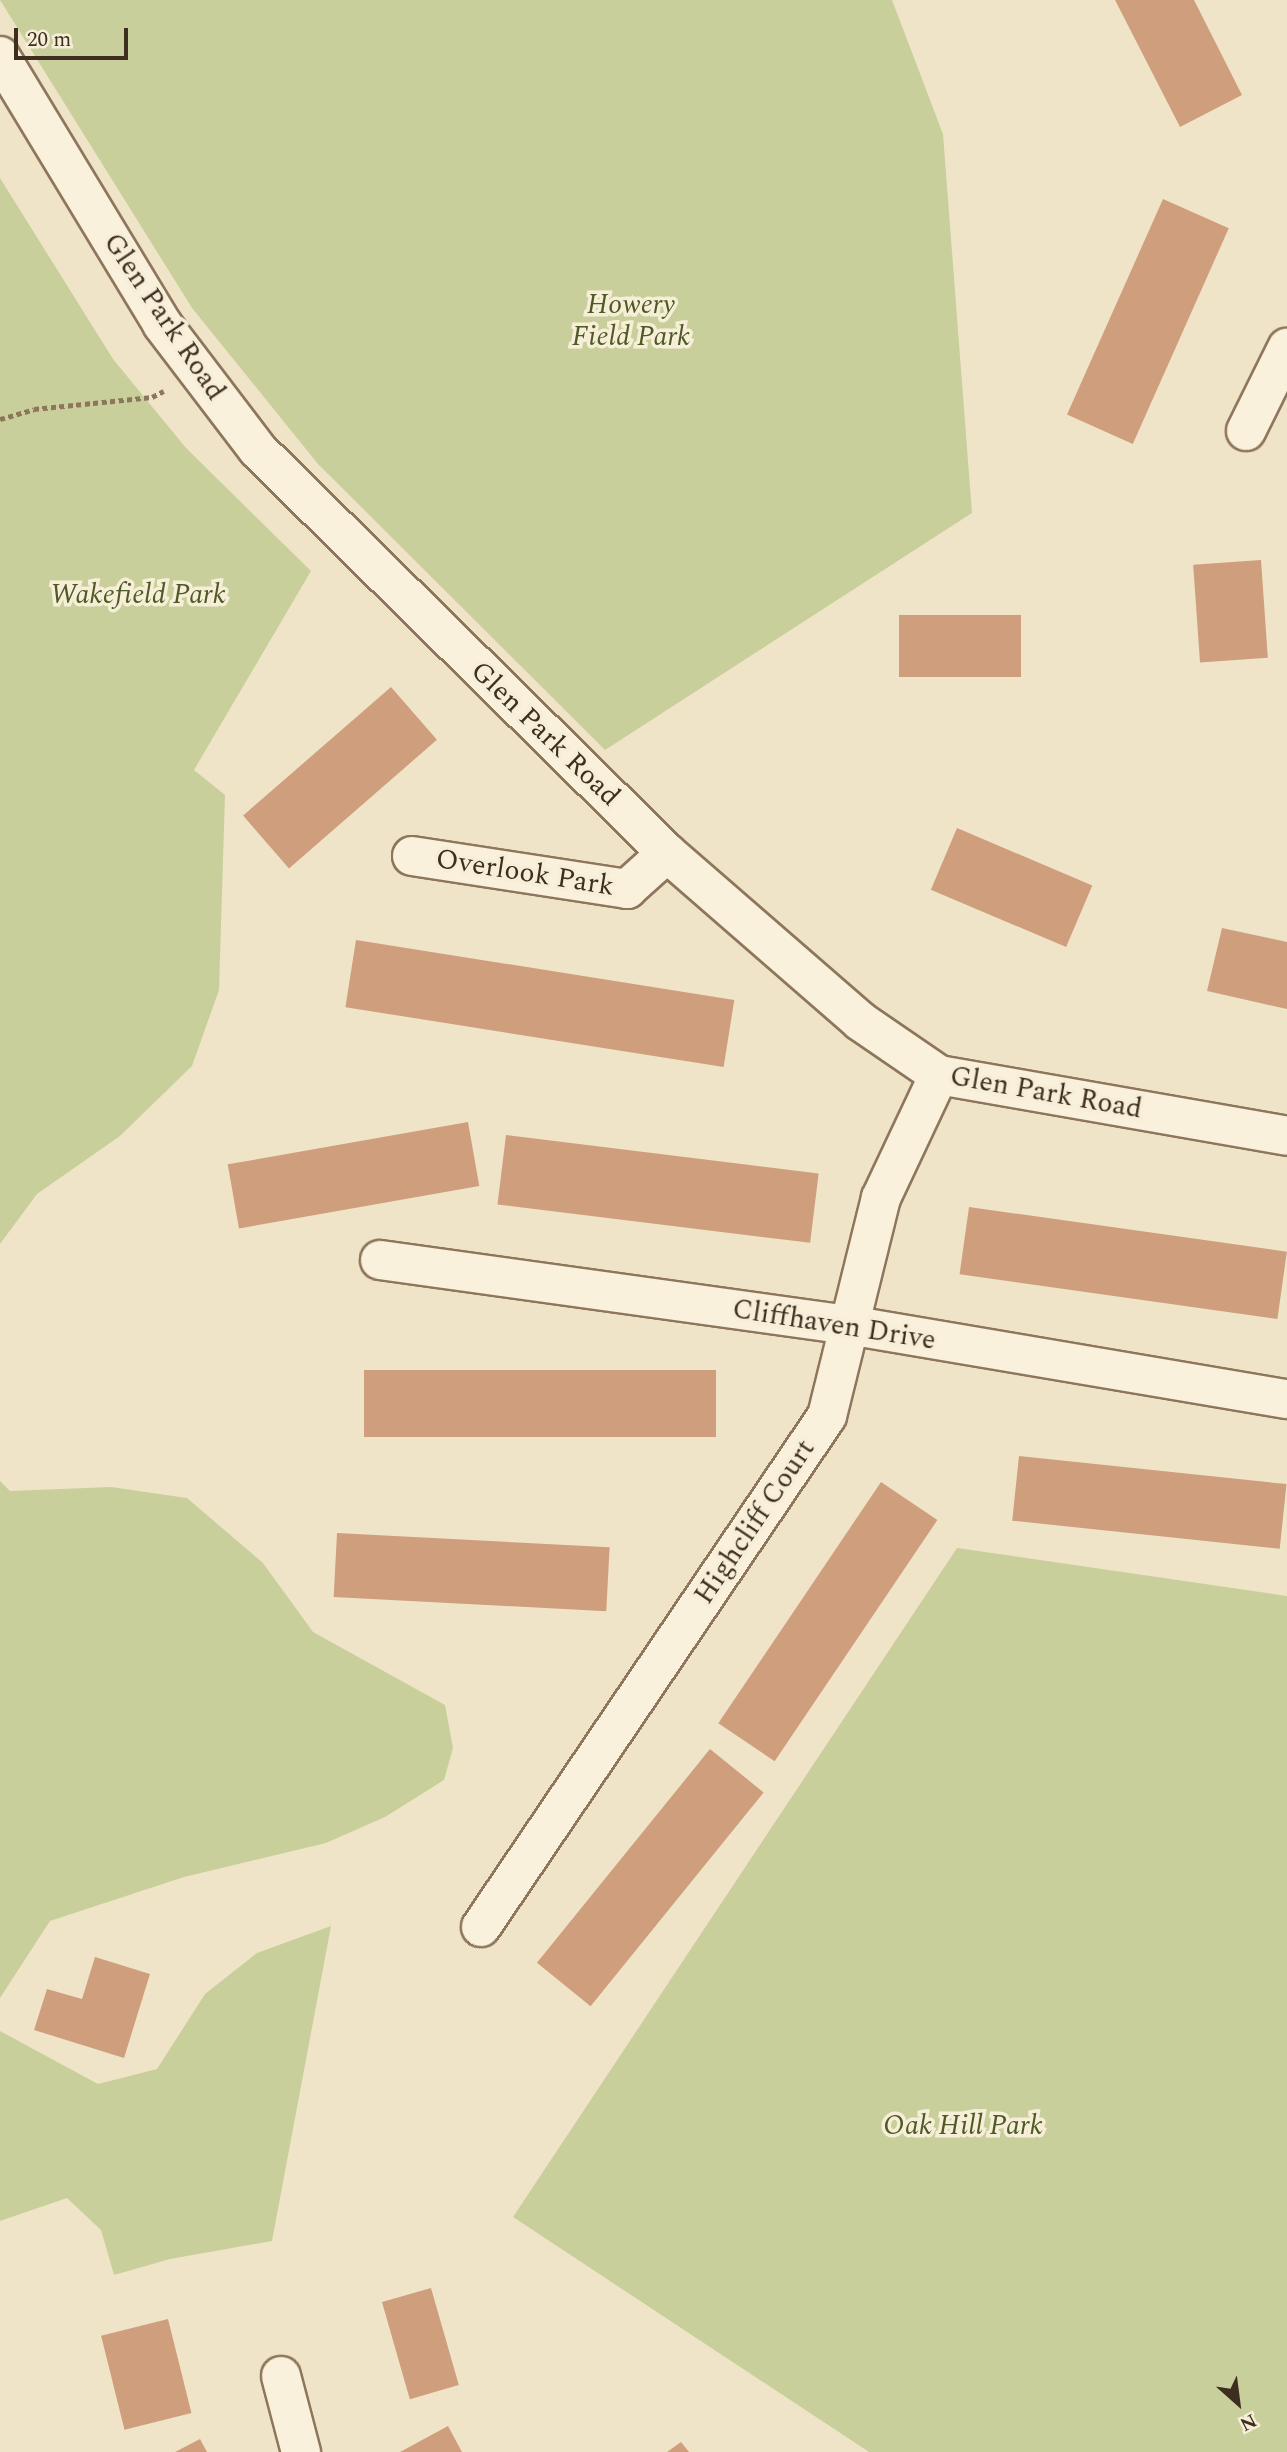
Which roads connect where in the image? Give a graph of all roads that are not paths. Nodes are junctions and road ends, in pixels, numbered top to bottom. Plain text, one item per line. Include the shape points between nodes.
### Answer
1 (0, 56) edge
2 (1287, 348) edge
3 (1246, 431) dead end
4 (667, 853) junction
5 (412, 856) dead end
6 (939, 1075) junction
7 (1287, 1136) edge
8 (380, 1260) dead end
9 (848, 1325) junction
10 (1287, 1399) edge
11 (481, 1927) dead end
12 (281, 2376) dead end
13 (301, 2452) edge

1 - 4 street, Glen Park Road via 190,365 258,450
2 - 3 street
4 - 5 street, Overlook Park via 627,889
4 - 6 street, Glen Park Road via 860,1021
6 - 7 street, Glen Park Road
6 - 9 street, Highcliff Court via 881,1198
8 - 9 street, Cliffhaven Drive
9 - 10 street, Cliffhaven Drive
9 - 11 street, Highcliff Court via 827,1416
12 - 13 street

